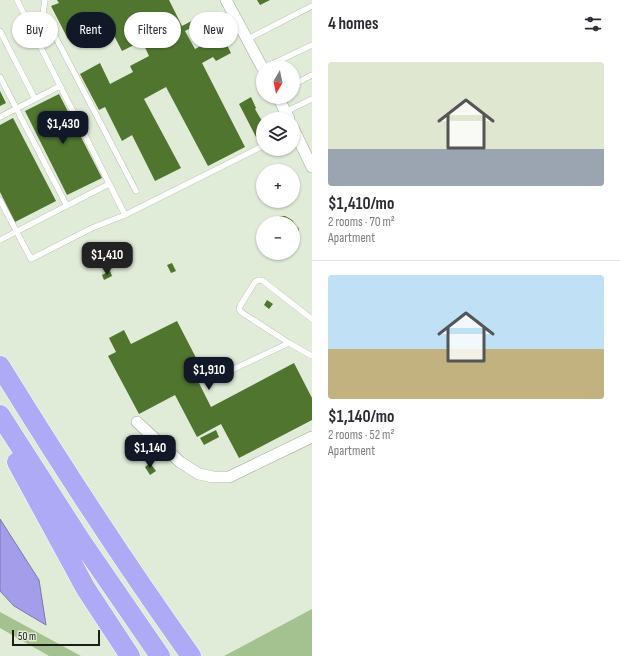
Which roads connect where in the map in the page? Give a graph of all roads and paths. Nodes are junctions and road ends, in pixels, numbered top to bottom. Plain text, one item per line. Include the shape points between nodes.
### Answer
1 (17, 0) edge
2 (45, 0) edge
3 (226, 0) edge
4 (312, 6) edge
5 (0, 31) edge
6 (248, 39) junction
7 (312, 45) edge
8 (260, 60) edge
9 (281, 60) edge
10 (312, 75) edge
11 (0, 77) edge
12 (300, 81) edge
13 (60, 86) junction
14 (35, 99) junction
15 (312, 99) edge
16 (17, 108) junction
17 (292, 112) edge
18 (0, 116) edge
19 (300, 138) edge
20 (307, 145) edge
21 (256, 150) edge
22 (312, 167) edge
23 (109, 184) junction
24 (136, 191) dead end
25 (0, 200) edge
26 (67, 206) junction
27 (125, 215) junction
28 (17, 231) junction
29 (0, 240) edge
30 (312, 319) edge
31 (290, 343) junction
32 (312, 356) edge
33 (0, 366) edge
34 (219, 376) dead end
35 (0, 415) edge
36 (137, 422) dead end
37 (0, 428) edge
38 (312, 437) edge
39 (130, 656) edge
40 (160, 656) edge
41 (191, 656) edge

1 - 13 lane
2 - 24 lane via 43,13
3 - 6 street
4 - 6 lane
5 - 14 lane
6 - 8 street
7 - 9 lane
10 - 12 lane
11 - 16 lane
13 - 14 lane
13 - 23 lane
14 - 16 lane
15 - 17 lane
16 - 18 lane
16 - 26 lane
19 - 20 street
20 - 22 street
21 - 27 lane
23 - 26 lane
23 - 27 lane
25 - 28 lane
26 - 28 lane
27 - 28 lane via 92,228 31,259
28 - 29 lane
30 - 31 lane via 263,281 255,282 239,309
31 - 32 lane
31 - 34 lane
33 - 41 highway via 83,498
35 - 40 highway via 81,541
36 - 38 street via 180,462 199,474 213,477 229,477
37 - 39 highway via 31,491 82,583

